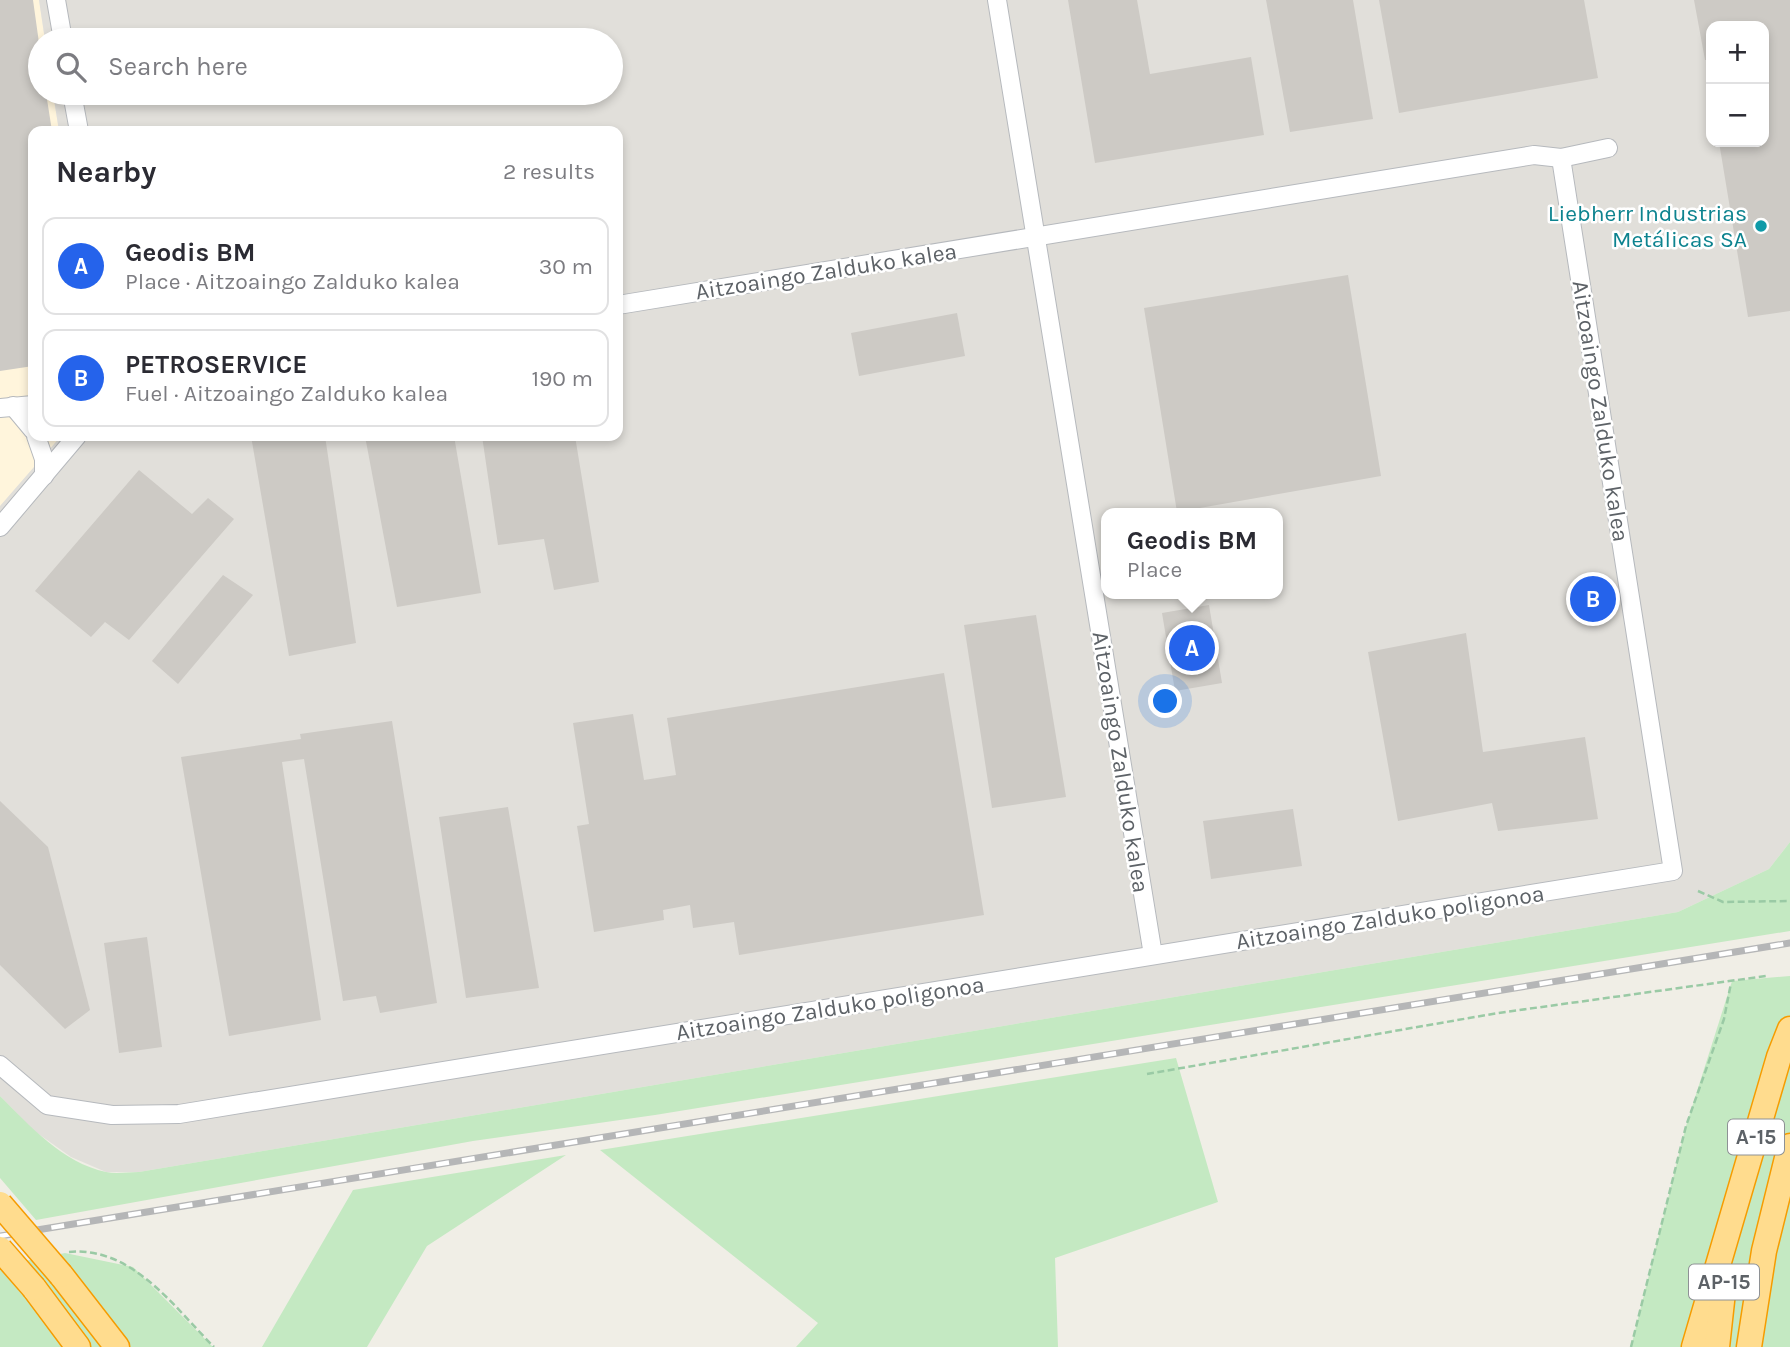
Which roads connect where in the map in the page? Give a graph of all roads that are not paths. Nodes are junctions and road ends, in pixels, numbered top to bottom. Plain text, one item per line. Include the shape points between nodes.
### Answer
1 (56, 0) edge
2 (997, 0) edge
3 (61, 28) edge
4 (74, 105) edge
5 (78, 126) edge
6 (1608, 148) dead end
7 (1562, 158) junction
8 (1035, 237) junction
9 (623, 304) edge
10 (28, 405) edge
11 (7, 407) edge
12 (28, 426) edge
13 (38, 441) edge
14 (73, 441) edge
15 (44, 476) junction
16 (0, 527) edge
17 (1673, 871) joint
18 (1153, 955) junction
19 (1790, 1029) edge
20 (0, 1065) edge
21 (1790, 1146) edge
22 (0, 1203) edge
23 (1732, 1216) junction
24 (0, 1249) edge
25 (76, 1345) edge
26 (117, 1347) edge
27 (1694, 1347) edge
28 (1717, 1347) edge
29 (1749, 1347) edge

1 - 3 street
2 - 8 street, Aitzoaingo Zalduko kalea
4 - 5 street
6 - 7 street, Aitzoaingo Zalduko kalea
7 - 8 street, Aitzoaingo Zalduko kalea via 1534,155
7 - 17 street, Aitzoaingo Zalduko kalea
8 - 9 street, Aitzoaingo Zalduko kalea
8 - 18 street, Aitzoaingo Zalduko kalea
10 - 11 street
11 - 12 street
13 - 15 street
14 - 15 street
15 - 16 street
17 - 18 street, Aitzoaingo Zalduko poligonoa
18 - 20 street, Aitzoaingo Zalduko poligonoa via 179,1114 112,1115 47,1105
19 - 23 highway, A-15
21 - 29 highway, AP-15 via 1763,1251
22 - 26 highway, bridge via 63,1264
23 - 27 highway
23 - 28 highway, AP-15
24 - 25 highway, bridge

